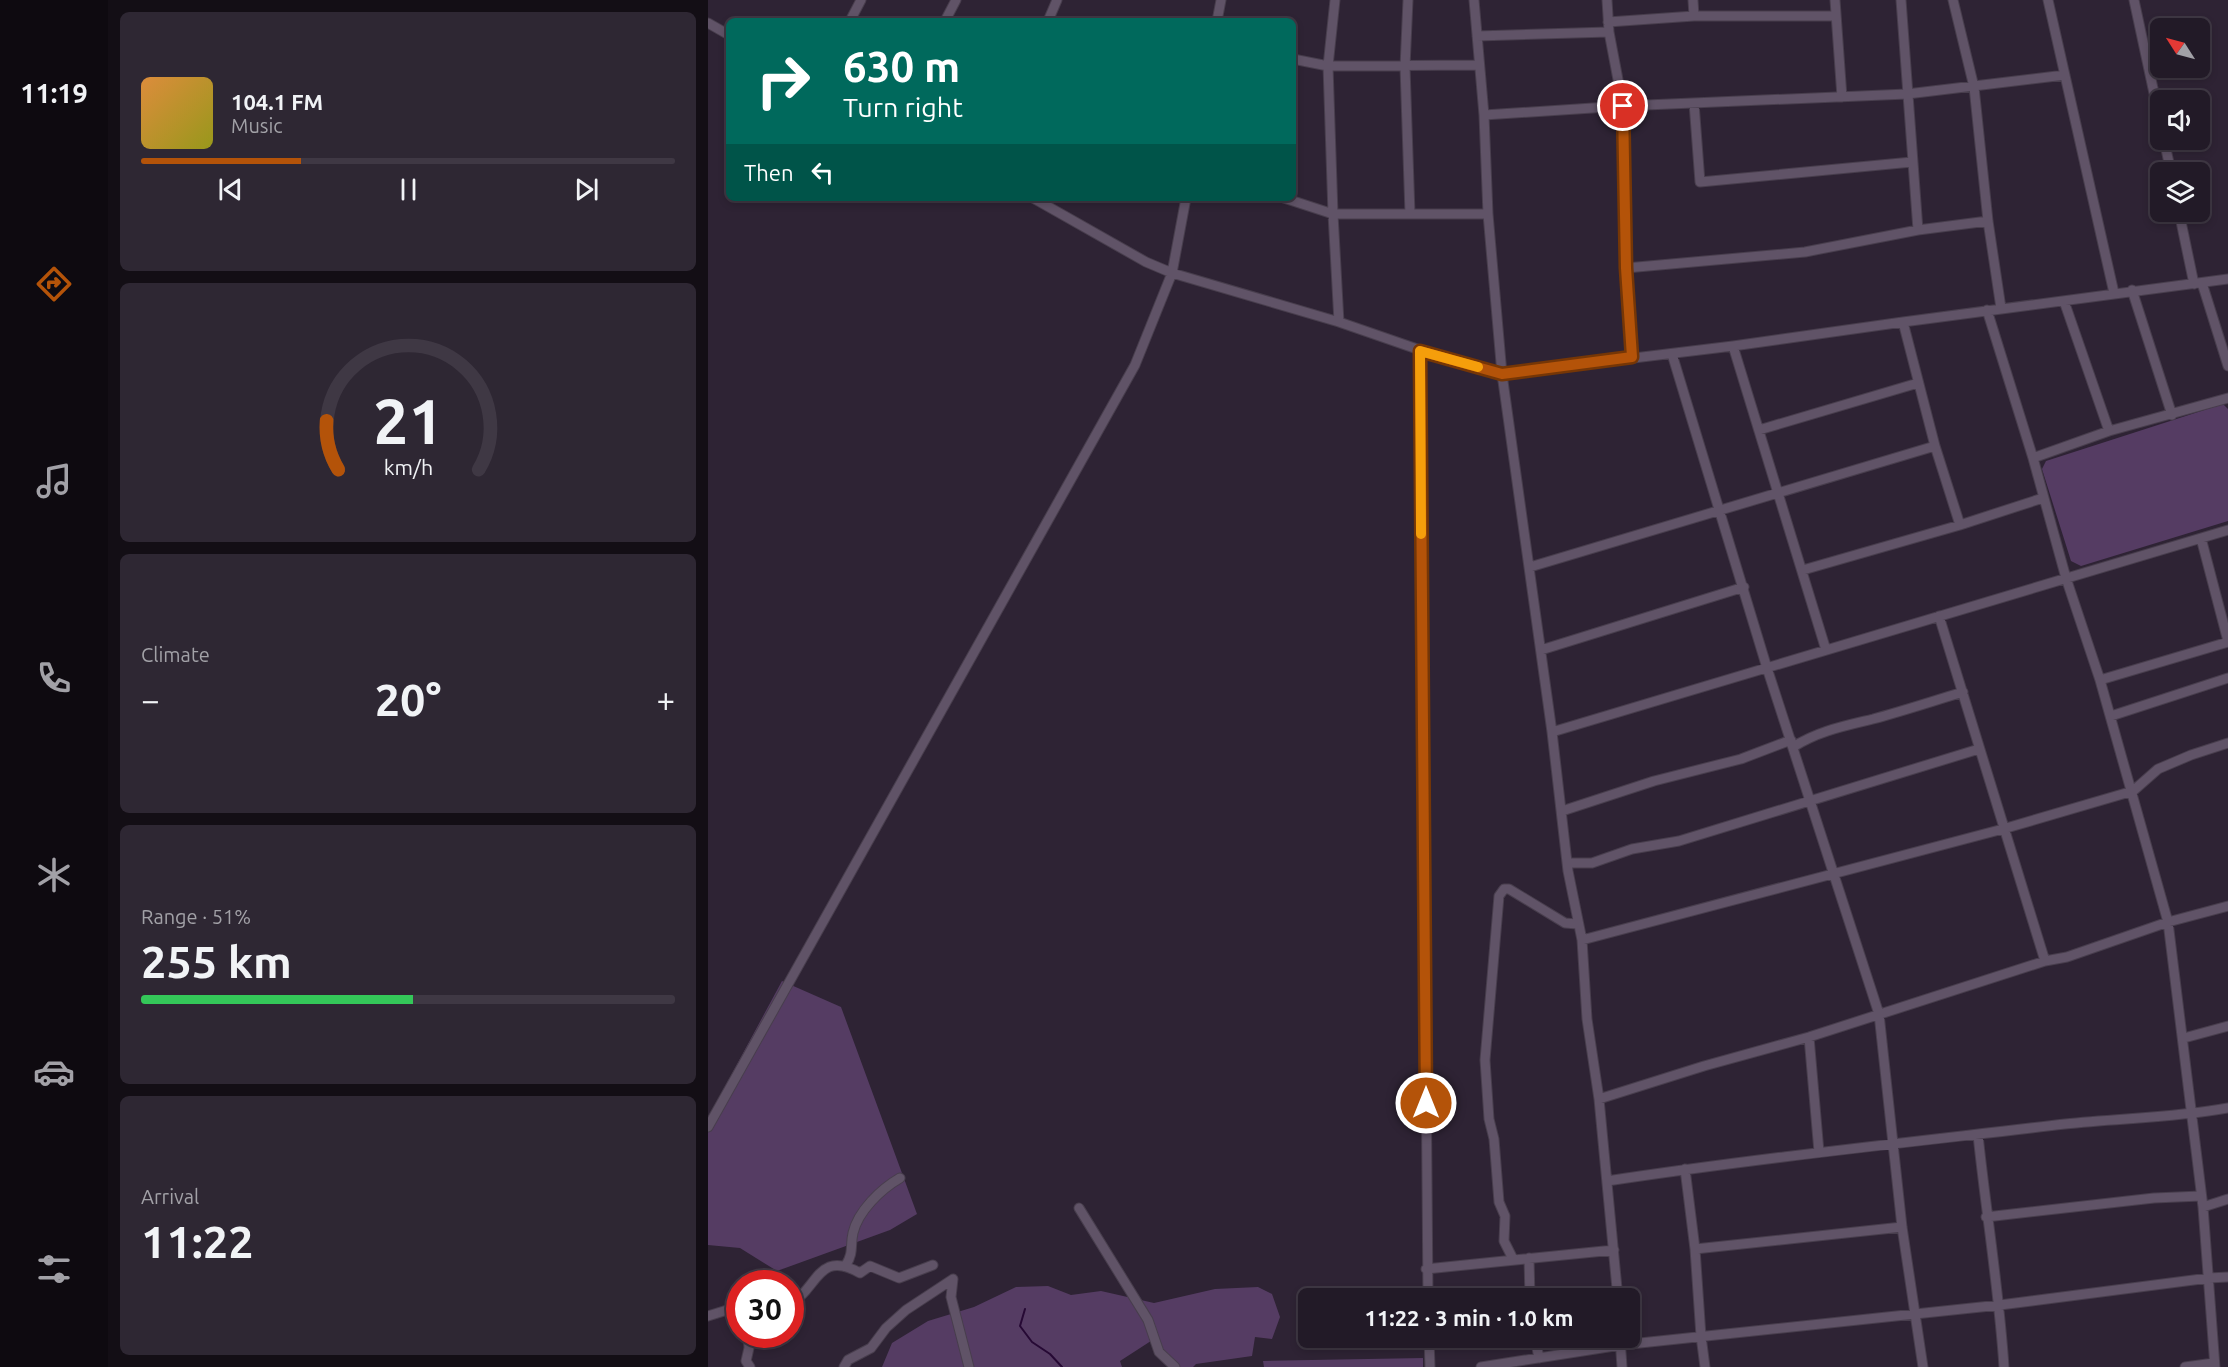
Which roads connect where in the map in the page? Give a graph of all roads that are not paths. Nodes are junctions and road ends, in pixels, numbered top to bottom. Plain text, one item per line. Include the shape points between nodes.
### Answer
1 (861, 0) edge
2 (956, 0) edge
3 (1058, 0) edge
4 (1221, 0) edge
5 (1335, 0) edge
6 (1408, 0) edge
7 (1474, 0) edge
8 (1607, 0) edge
9 (1693, 0) edge
10 (1835, 0) edge
11 (1900, 0) edge
12 (1953, 0) edge
13 (2048, 0) edge
14 (2134, 0) edge
15 (1694, 16) junction
16 (1836, 16) junction
17 (852, 18) edge
18 (947, 18) edge
19 (1049, 18) edge
20 (1218, 18) edge
21 (708, 23) edge
22 (1608, 27) junction
23 (726, 33) edge
24 (1477, 36) junction
25 (1296, 60) edge
26 (1478, 64) junction
27 (1328, 66) junction
28 (1405, 67) junction
29 (2065, 75) junction
30 (1974, 87) junction
31 (2153, 90) edge
32 (1907, 94) junction
33 (1842, 97) junction
34 (1694, 103) junction
35 (1623, 106) junction
36 (1484, 115) junction
37 (1912, 162) junction
38 (1038, 201) edge
39 (1185, 201) edge
40 (1293, 201) edge
41 (1333, 214) junction
42 (1410, 214) junction
43 (1488, 214) junction
44 (1988, 221) junction
45 (2182, 222) edge
46 (1918, 230) junction
47 (1626, 268) junction
48 (1172, 273) junction
49 (2228, 279) edge
50 (2198, 283) junction
51 (2132, 290) junction
52 (2114, 293) junction
53 (2064, 301) junction
54 (2001, 308) junction
55 (1986, 310) junction
56 (1903, 321) junction
57 (1339, 322) junction
58 (1733, 346) junction
59 (1420, 351) junction
60 (1672, 354) junction
61 (1632, 357) junction
62 (2228, 366) edge
63 (1502, 374) junction
64 (1918, 383) junction
65 (2228, 398) edge
66 (2172, 415) junction
67 (1759, 430) junction
68 (2109, 431) junction
69 (1935, 446) junction
70 (2032, 458) junction
71 (1777, 492) junction
72 (2043, 498) junction
73 (1721, 510) junction
74 (1960, 525) junction
75 (2228, 530) edge
76 (2202, 538) junction
77 (1530, 567) junction
78 (1803, 570) junction
79 (2066, 578) junction
80 (1744, 587) junction
81 (1939, 616) junction
82 (2228, 641) edge
83 (1541, 650) junction
84 (1826, 650) junction
85 (1767, 668) junction
86 (2228, 678) edge
87 (2100, 680) junction
88 (1963, 692) junction
89 (2111, 716) junction
90 (1552, 732) junction
91 (1792, 743) junction
92 (2228, 743) edge
93 (1979, 749) junction
94 (2133, 792) junction
95 (1811, 801) junction
96 (1562, 811) junction
97 (2003, 829) junction
98 (1567, 863) junction
99 (1835, 873) junction
100 (2228, 906) edge
101 (2168, 922) junction
102 (1577, 924) junction
103 (1582, 940) junction
104 (2045, 961) junction
105 (1879, 1014) junction
106 (2228, 1026) edge
107 (1809, 1037) junction
108 (2184, 1038) junction
109 (1599, 1099) junction
110 (2228, 1108) edge
111 (2193, 1114) junction
112 (708, 1127) edge
113 (1978, 1135) junction
114 (1892, 1145) junction
115 (1819, 1152) junction
116 (1685, 1169) junction
117 (900, 1178) dead end
118 (1607, 1180) junction
119 (2201, 1196) junction
120 (2228, 1199) edge
121 (2203, 1207) junction
122 (1079, 1208) dead end
123 (1986, 1217) junction
124 (1902, 1227) junction
125 (1695, 1249) junction
126 (1614, 1250) junction
127 (1529, 1258) junction
128 (1513, 1259) junction
129 (846, 1265) junction
130 (933, 1265) dead end
131 (1426, 1269) junction
132 (2228, 1277) edge
133 (2209, 1278) junction
134 (1427, 1288) edge
135 (1530, 1288) edge
136 (1617, 1288) edge
137 (804, 1294) edge
138 (2000, 1305) junction
139 (726, 1310) edge
140 (1915, 1314) junction
141 (708, 1316) edge
142 (1701, 1336) junction
143 (1640, 1340) edge
144 (749, 1348) edge
145 (1429, 1348) edge
146 (1537, 1348) edge
147 (1587, 1348) edge
148 (1621, 1348) edge
149 (1539, 1358) junction
150 (2215, 1365) edge
151 (750, 1367) edge
152 (844, 1367) edge
153 (969, 1367) edge
154 (1175, 1367) edge
155 (1430, 1367) edge
156 (1481, 1367) edge
157 (1622, 1367) edge
158 (1705, 1367) edge
159 (1923, 1367) edge
160 (2004, 1367) edge
161 (2185, 1367) edge

1 - 17 street
2 - 18 street
3 - 19 street
4 - 20 street
5 - 27 street
6 - 28 street
7 - 24 street
8 - 22 street
9 - 15 street
10 - 16 street
11 - 32 street
12 - 30 street
13 - 29 street
14 - 31 street
15 - 16 street
15 - 22 street
16 - 33 street
21 - 23 street
22 - 24 street
22 - 35 street
24 - 26 street
25 - 27 street
26 - 28 street
26 - 36 street
27 - 28 street
27 - 41 street
28 - 42 street
29 - 30 street
29 - 52 street
30 - 32 street
30 - 44 street
32 - 33 street
32 - 37 street
33 - 34 street
34 - 35 street
34 - 37 street via 1700,182
35 - 36 street
35 - 47 street
36 - 43 street
37 - 46 street
38 - 48 street
39 - 48 street
40 - 41 street
41 - 42 street
41 - 57 street
42 - 43 street
43 - 63 street
44 - 46 street
44 - 54 street
45 - 50 street
46 - 47 street via 1805,252
47 - 61 street
48 - 57 street
48 - 112 street via 1135,365
49 - 50 street
50 - 51 street
50 - 62 street
51 - 52 street
51 - 66 street
52 - 53 street
53 - 54 street
53 - 68 street
54 - 55 street
55 - 56 street
55 - 70 street
56 - 58 street
56 - 64 street
57 - 59 street
58 - 60 street
58 - 67 street
59 - 63 street
59 - 131 street
60 - 61 street
60 - 73 street
61 - 63 street
63 - 77 street
64 - 67 street
64 - 69 street
65 - 66 street
66 - 68 street
67 - 71 street
68 - 70 street
69 - 71 street
69 - 74 street
70 - 72 street
71 - 73 street
71 - 78 street
72 - 74 street
72 - 79 street
73 - 77 street
73 - 80 street
74 - 78 street
75 - 76 street
76 - 79 street
76 - 82 street
77 - 83 street
78 - 84 street
79 - 81 street
79 - 87 street
80 - 83 street
80 - 85 street
81 - 84 street
81 - 88 street
82 - 87 street
83 - 90 street
84 - 85 street
85 - 90 street
85 - 91 street
86 - 89 street
87 - 89 street
88 - 91 street
88 - 93 street
89 - 94 street
90 - 96 street
91 - 95 street
91 - 96 street
92 - 94 street via 2158,769
93 - 95 street
93 - 97 street
94 - 97 street
94 - 101 street
95 - 98 street via 1679,841 1632,849 1592,863
95 - 99 street
96 - 98 street
97 - 99 street
97 - 104 street
98 - 102 street
99 - 103 street
99 - 105 street
100 - 101 street
101 - 104 street
101 - 108 street
102 - 103 street
102 - 128 street via 1565,924 1509,889 1499,896 1485,1060 1499,1202 1505,1216 1504,1241
103 - 109 street via 1587,1019
104 - 105 street
105 - 107 street
105 - 114 street
106 - 108 street
107 - 109 street
107 - 115 street
108 - 111 street
109 - 118 street
110 - 111 street
111 - 113 street
111 - 119 street
113 - 114 street
113 - 123 street
114 - 115 street
114 - 124 street
115 - 116 street
116 - 118 street
116 - 125 street
117 - 129 street via 886,1186 859,1219
118 - 126 street
119 - 121 street
119 - 123 street
120 - 121 street
121 - 133 street
122 - 154 street via 1148,1320 1159,1352
123 - 138 street
124 - 125 street
124 - 140 street
125 - 142 street
126 - 127 street
126 - 136 street
127 - 128 street
127 - 135 street
128 - 131 street
129 - 130 street via 860,1273 870,1266 898,1278
129 - 137 street via 829,1266
131 - 134 street
132 - 133 street
133 - 138 street
133 - 150 street
138 - 140 street
138 - 160 street
139 - 141 street
140 - 142 street
140 - 159 street
142 - 143 street
142 - 158 street
144 - 151 street via 746,1360
145 - 155 street
146 - 149 street
147 - 149 street
148 - 157 street
149 - 156 street
150 - 161 street
152 - 153 street via 848,1360 871,1348 906,1310 953,1279 951,1297

